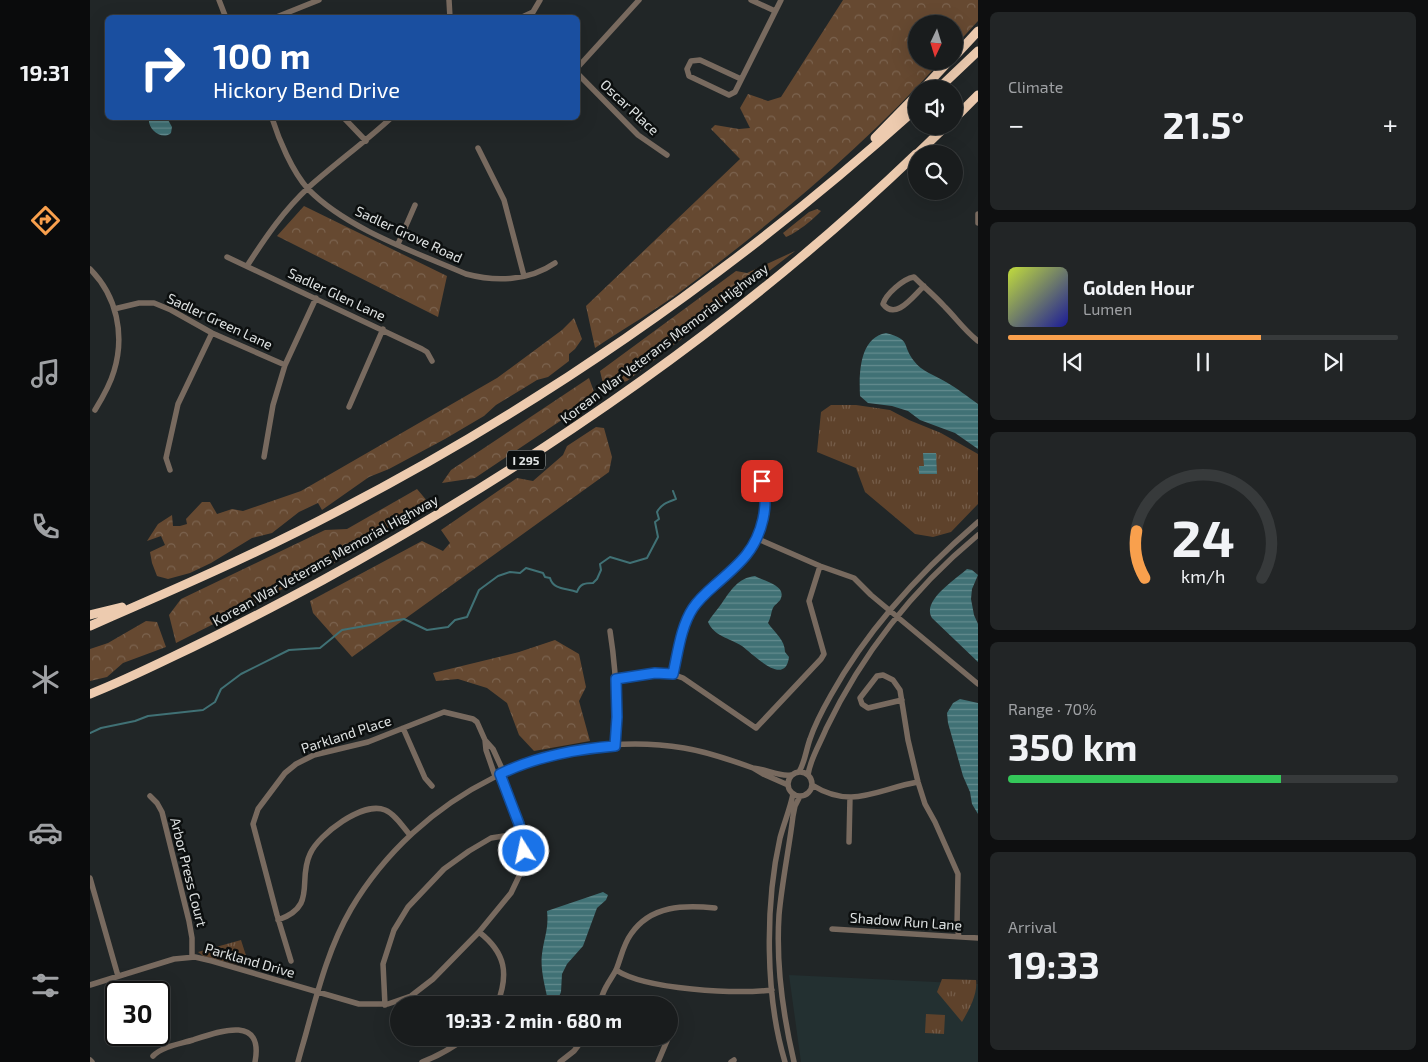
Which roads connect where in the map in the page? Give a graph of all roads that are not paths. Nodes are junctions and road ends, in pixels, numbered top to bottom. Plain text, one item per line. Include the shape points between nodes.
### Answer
1 (218, 0) edge
2 (319, 0) edge
3 (449, 0) edge
4 (540, 0) edge
5 (639, 0) edge
6 (751, 0) edge
7 (781, 0) edge
8 (775, 11) junction
9 (533, 12) junction
10 (225, 15) edge
11 (282, 15) edge
12 (450, 15) edge
13 (526, 15) edge
14 (535, 15) edge
15 (978, 31) edge
16 (963, 47) edge
17 (978, 51) edge
18 (580, 65) edge
19 (941, 70) edge
20 (580, 76) edge
21 (741, 79) junction
22 (931, 80) edge
23 (947, 80) edge
24 (978, 94) edge
25 (908, 104) edge
26 (963, 110) edge
27 (908, 116) edge
28 (273, 120) edge
29 (346, 120) edge
30 (389, 120) edge
31 (937, 135) edge
32 (366, 141) junction
33 (926, 145) edge
34 (478, 148) dead end
35 (667, 155) dead end
36 (908, 162) edge
37 (828, 184) junction
38 (308, 188) junction
39 (415, 205) dead end
40 (978, 214) edge
41 (978, 222) edge
42 (398, 244) junction
43 (227, 257) dead end
44 (555, 263) dead end
45 (247, 266) junction
46 (90, 270) edge
47 (524, 276) junction
48 (924, 286) junction
49 (316, 298) junction
50 (114, 309) junction
51 (383, 330) junction
52 (212, 333) junction
53 (978, 341) edge
54 (432, 361) dead end
55 (285, 365) junction
56 (349, 407) dead end
57 (96, 410) dead end
58 (264, 457) dead end
59 (170, 470) dead end
60 (756, 474) dead end
61 (978, 522) edge
62 (978, 535) edge
63 (758, 539) junction
64 (820, 566) junction
65 (147, 602) junction
66 (889, 610) junction
67 (90, 615) edge
68 (897, 616) junction
69 (90, 626) edge
70 (610, 631) dead end
71 (673, 674) junction
72 (616, 679) junction
73 (978, 684) edge
74 (91, 694) edge
75 (902, 700) junction
76 (403, 728) junction
77 (485, 740) junction
78 (615, 746) junction
79 (753, 768) junction
80 (799, 772) junction
81 (499, 774) junction
82 (791, 775) junction
83 (808, 775) junction
84 (918, 782) junction
85 (788, 785) junction
86 (432, 786) dead end
87 (811, 788) junction
88 (793, 794) junction
89 (150, 796) dead end
90 (800, 796) junction
91 (850, 797) junction
92 (522, 833) junction
93 (410, 835) junction
94 (849, 842) dead end
95 (90, 878) edge
96 (715, 908) dead end
97 (278, 920) junction
98 (832, 929) dead end
99 (479, 932) junction
100 (959, 937) junction
101 (978, 938) edge
102 (192, 957) junction
103 (291, 961) dead end
104 (616, 970) junction
105 (118, 976) junction
106 (90, 984) edge
107 (772, 990) junction
108 (317, 992) junction
109 (501, 996) edge
110 (602, 996) edge
111 (385, 1005) junction
112 (454, 1046) edge
113 (578, 1046) edge
114 (665, 1046) edge
115 (153, 1056) dead end
116 (255, 1062) edge
117 (298, 1062) edge
118 (422, 1062) edge
119 (560, 1062) edge
120 (658, 1062) edge
121 (785, 1062) edge
122 (794, 1062) edge

1 - 10 street
2 - 11 street
3 - 12 street
4 - 9 street
5 - 18 street
6 - 8 street
7 - 8 street
8 - 21 street
9 - 13 street
9 - 14 street
15 - 16 highway
17 - 23 highway
19 - 22 highway
20 - 35 street, Oscar Place via 638,135
21 - 21 street via 700,60 691,61 688,69 690,76 729,94 735,92
24 - 26 highway
25 - 37 highway
27 - 37 highway
28 - 38 street, Sadler Grove Road via 282,146
29 - 32 street
30 - 32 street
31 - 33 highway, Korean War Veterans Memorial Highway / I 295
32 - 38 street
34 - 47 street via 504,200
36 - 74 highway, Korean War Veterans Memorial Highway / I 295 via 744,302 643,380 552,443 419,526 304,590
37 - 65 highway, Korean War Veterans Memorial Highway via 664,310 482,430 336,512
38 - 42 street, Sadler Grove Road via 358,226
38 - 45 street via 266,236
39 - 42 street
40 - 41 street
42 - 47 street, Sadler Grove Road via 480,278 501,280
43 - 45 street, Sadler Glen Lane
44 - 47 street, Sadler Grove Road via 542,272
45 - 49 street, Sadler Glen Lane
46 - 50 street via 102,283
48 - 48 street via 901,308 894,311 883,304 885,298 908,278 914,277
48 - 53 street
49 - 51 street, Sadler Glen Lane
49 - 55 street
50 - 52 street, Sadler Green Lane via 154,303
50 - 57 street via 120,341 118,355 108,389
51 - 54 street, Sadler Glen Lane via 427,352
51 - 56 street
52 - 55 street, Sadler Green Lane
52 - 59 street via 178,404 166,458
55 - 58 street via 272,405
60 - 63 street via 764,488 766,504
61 - 66 street
62 - 68 street
63 - 64 street
63 - 71 street via 738,565 693,608
64 - 66 street via 854,578
64 - 71 street via 809,601 824,654 756,728 684,678
65 - 67 highway
65 - 69 highway, Korean War Veterans Memorial Highway
66 - 68 street
66 - 80 street via 830,695
68 - 73 street
68 - 83 street via 871,650 841,700 815,752
70 - 72 street
71 - 72 street via 655,673
72 - 78 street
75 - 75 street via 900,690 883,675 877,676 860,698 868,708
75 - 84 street
76 - 77 street, Parkland Place via 436,714 452,713 477,722
76 - 86 street via 425,778
76 - 97 street, Parkland Place via 368,742 314,755 296,764 285,773 258,809 254,829
77 - 81 street, Parkland Place via 486,750
77 - 81 street, Parkland Place via 493,749
78 - 79 street via 684,748
78 - 81 street via 560,754
79 - 82 street
79 - 85 street
80 - 82 street
80 - 83 street
81 - 92 street
81 - 93 street via 449,803
82 - 85 street
83 - 87 street
84 - 91 street via 872,795
84 - 100 street via 958,874
85 - 88 street
87 - 90 street
87 - 91 street
88 - 90 street
88 - 107 street via 781,838 772,892
89 - 102 street, Arbor Press Court via 162,812 189,921
90 - 122 street via 793,816 779,925 782,994
91 - 94 street
92 - 99 street via 524,851 517,882
92 - 111 street via 492,838 469,851 444,869 408,907 394,930 383,964
93 - 97 street via 391,814 380,809 356,814 338,824 310,853 305,893 299,906
93 - 108 street via 377,870 350,910 327,960
95 - 105 street
96 - 104 street via 678,906 653,914 631,934
97 - 103 street, Parkland Place
98 - 100 street, Shadow Run Lane
99 - 109 street via 497,948 502,961
99 - 111 street via 412,996
100 - 101 street, Shadow Run Lane
102 - 105 street, Parkland Drive via 174,959
102 - 108 street, Parkland Drive
104 - 107 street via 656,984 751,992
104 - 110 street
105 - 106 street, Parkland Drive
107 - 121 street
108 - 111 street, Parkland Drive via 359,1004
108 - 117 street
112 - 118 street
113 - 119 street
114 - 120 street
115 - 116 street via 222,1030 235,1030 249,1032 254,1038 257,1049

